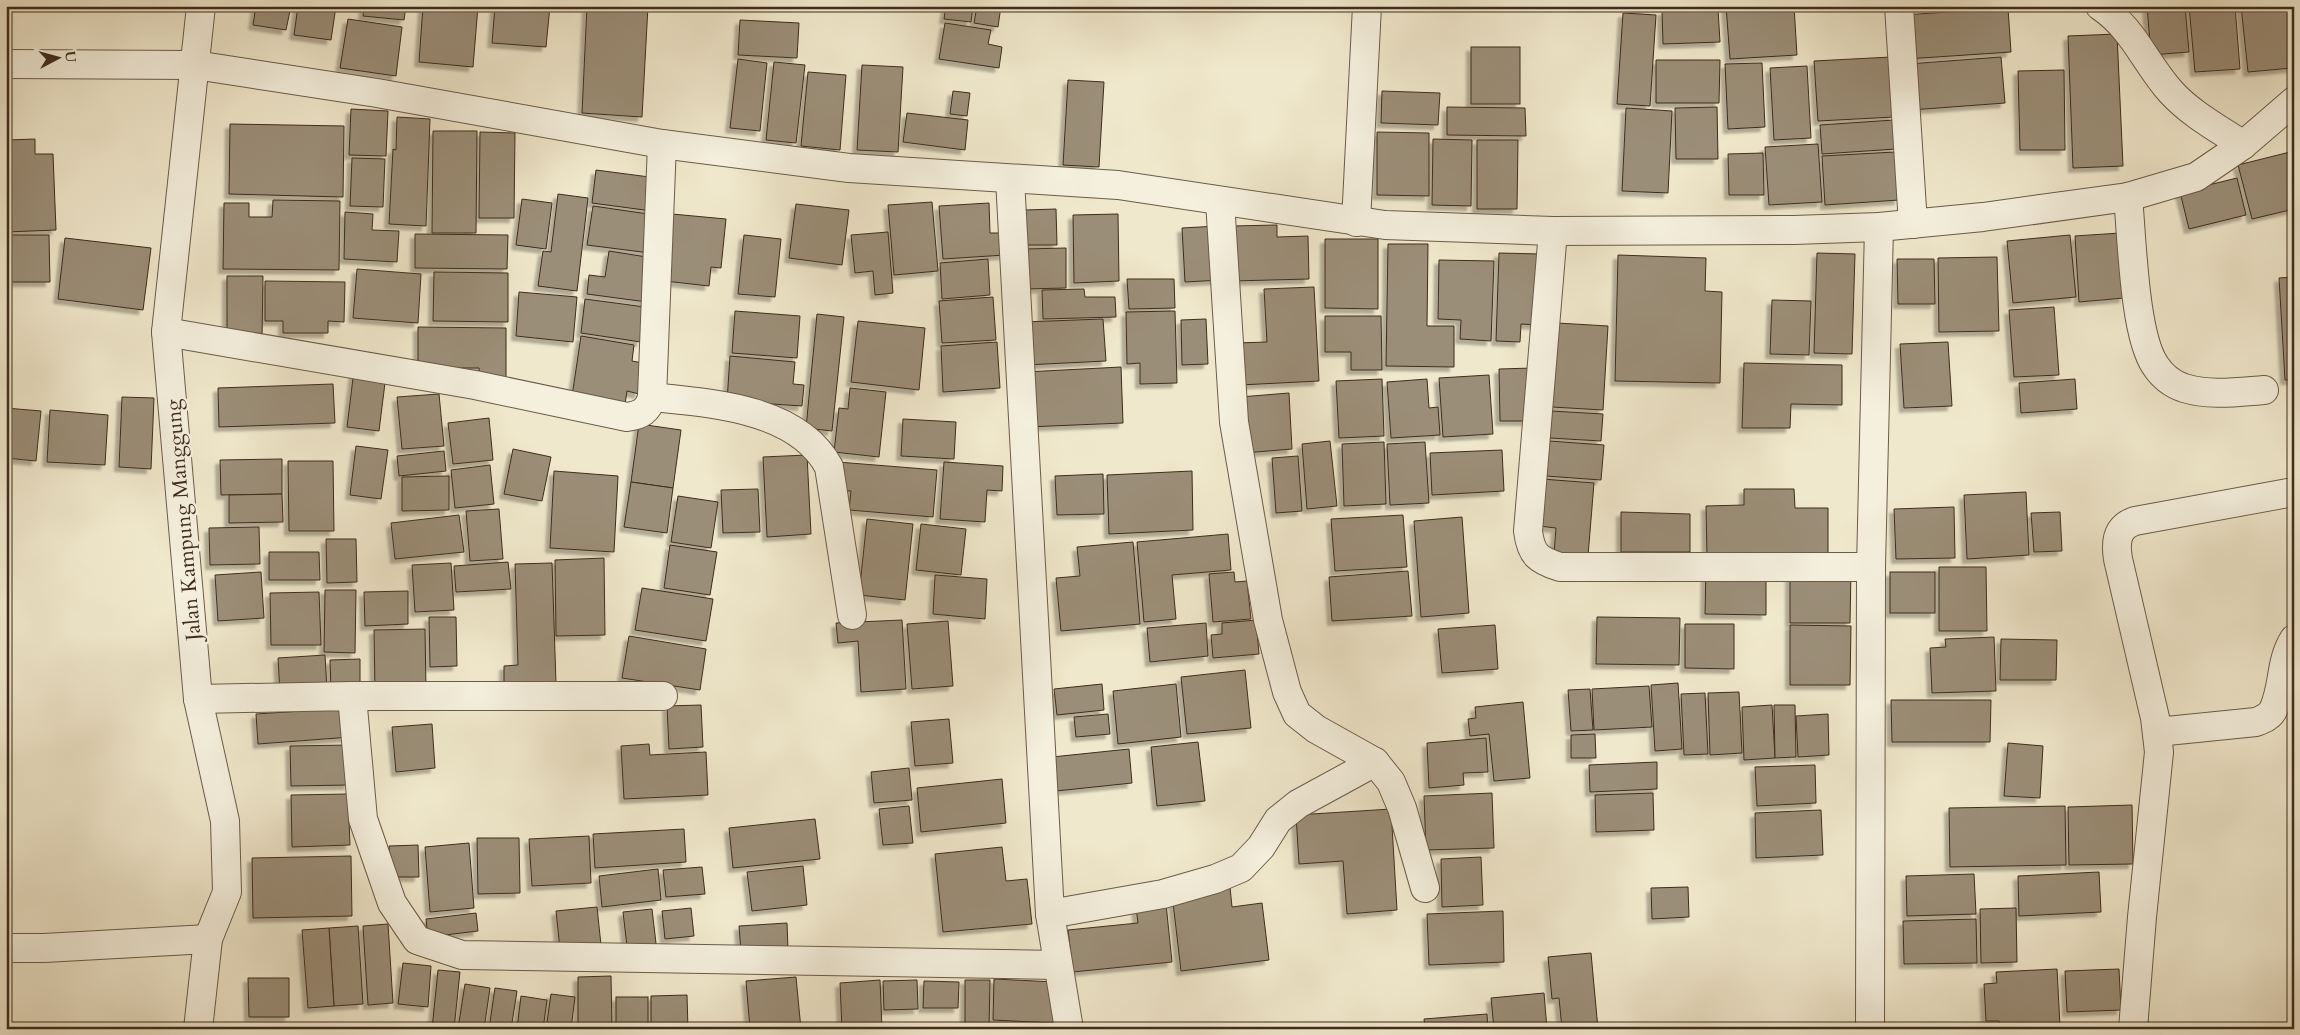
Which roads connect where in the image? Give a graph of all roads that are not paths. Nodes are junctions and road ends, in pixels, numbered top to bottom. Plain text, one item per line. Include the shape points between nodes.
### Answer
1 (201, 6) edge
2 (1366, 6) edge
3 (1899, 6) edge
4 (2100, 6) edge
5 (6, 64) edge
6 (195, 65) junction
7 (2294, 101) edge
8 (662, 144) junction
9 (2243, 145) junction
10 (1010, 179) junction
11 (2128, 197) junction
12 (1220, 201) junction
13 (1356, 222) junction
14 (1913, 224) junction
15 (1879, 227) junction
16 (1553, 231) junction
17 (166, 332) junction
18 (2264, 390) dead end
19 (652, 397) junction
20 (2294, 492) edge
21 (1871, 567) junction
22 (852, 615) dead end
23 (2294, 639) edge
24 (352, 696) junction
25 (663, 696) dead end
26 (198, 699) junction
27 (2157, 732) junction
28 (1375, 762) junction
29 (1425, 888) dead end
30 (1050, 914) junction
31 (208, 939) junction
32 (6, 948) edge
33 (1058, 966) junction
34 (198, 1029) edge
35 (1070, 1029) edge
36 (1870, 1029) edge
37 (2133, 1029) edge

1 - 6 street, Jalan Kampung Manggung
2 - 13 street
3 - 14 street
4 - 9 street via 2128,30 2173,93
5 - 6 street
6 - 8 street via 377,93
6 - 17 street, Jalan Kampung Manggung
7 - 9 street
8 - 10 street via 849,168
8 - 19 street
9 - 11 street via 2196,177
10 - 12 street via 1118,185
10 - 30 street
11 - 14 street
11 - 18 street via 2140,322 2154,365 2166,379 2183,388 2219,394
12 - 13 street
12 - 28 street via 1234,422 1268,620 1286,692 1297,714 1316,729
13 - 16 street
14 - 15 street
15 - 16 street
15 - 21 street
16 - 21 street via 1528,531 1530,546 1536,556 1560,567
17 - 19 street via 475,384 627,417 645,411
17 - 26 street, Jalan Kampung Manggung
19 - 22 street via 716,403 756,413 794,430 819,451 829,467
20 - 27 street via 2135,521 2118,533 2116,549
21 - 36 street
23 - 27 street via 2285,659 2275,707 2264,720
24 - 25 street
24 - 26 street
24 - 33 street via 363,819 392,903 417,940 462,955
26 - 31 street, Jalan Kampung Manggung via 225,821 227,892
27 - 37 street via 2158,771
28 - 29 street via 1391,782 1402,808
28 - 30 street via 1278,820 1261,847 1241,868 1163,894
30 - 33 street
31 - 32 street
31 - 34 street, Jalan Kampung Manggung
33 - 35 street

